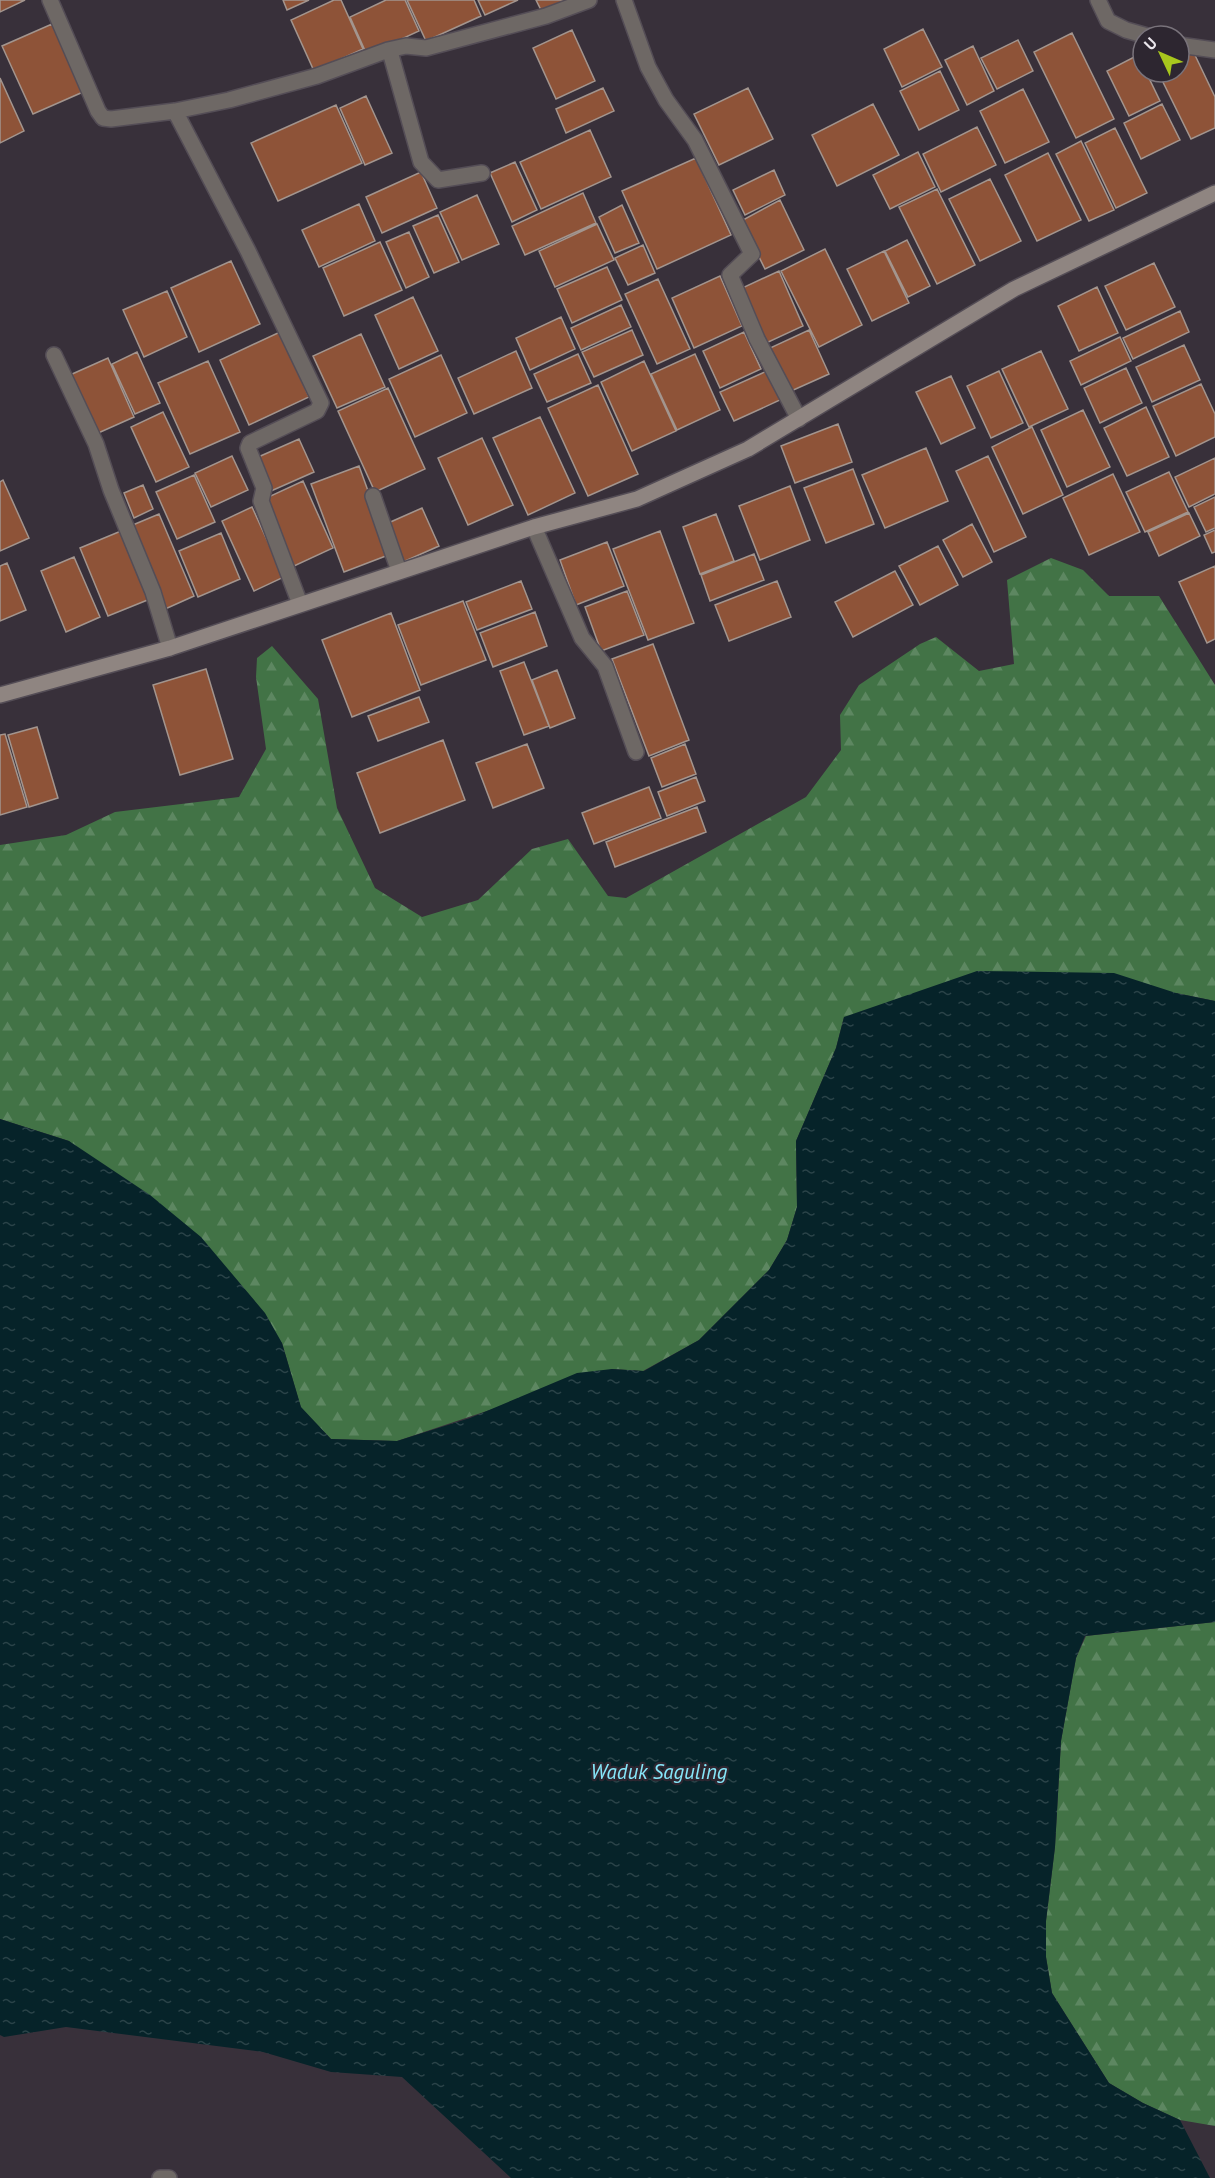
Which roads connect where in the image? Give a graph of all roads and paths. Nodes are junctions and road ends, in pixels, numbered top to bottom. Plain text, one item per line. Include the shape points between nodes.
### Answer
1 (50, 0) edge
2 (589, 0) edge
3 (624, 0) edge
4 (1098, 0) edge
5 (1131, 31) edge
6 (1191, 47) edge
7 (388, 50) junction
8 (1215, 50) edge
9 (175, 111) junction
10 (482, 173) dead end
11 (1215, 193) edge
12 (54, 355) dead end
13 (799, 419) junction
14 (373, 496) dead end
15 (534, 528) junction
16 (399, 571) junction
17 (300, 604) junction
18 (170, 648) junction
19 (0, 695) edge
20 (636, 752) dead end
21 (160, 2178) edge
22 (168, 2178) edge

1 - 9 street via 103,118
2 - 7 street via 546,16 426,48 406,46
3 - 13 street via 648,67 694,140 752,254 730,275 757,339
4 - 5 street via 1108,21
6 - 8 street
7 - 9 street via 317,76
7 - 10 street via 421,162 438,180
9 - 17 street via 321,403 317,411 250,443 248,448 264,488 261,501
11 - 13 street via 1014,289
12 - 18 street via 96,444 153,592
13 - 15 street via 748,449 636,499
14 - 16 street
15 - 16 street
15 - 20 street via 582,638 605,666
16 - 17 street
17 - 18 street
18 - 19 street
21 - 22 street

